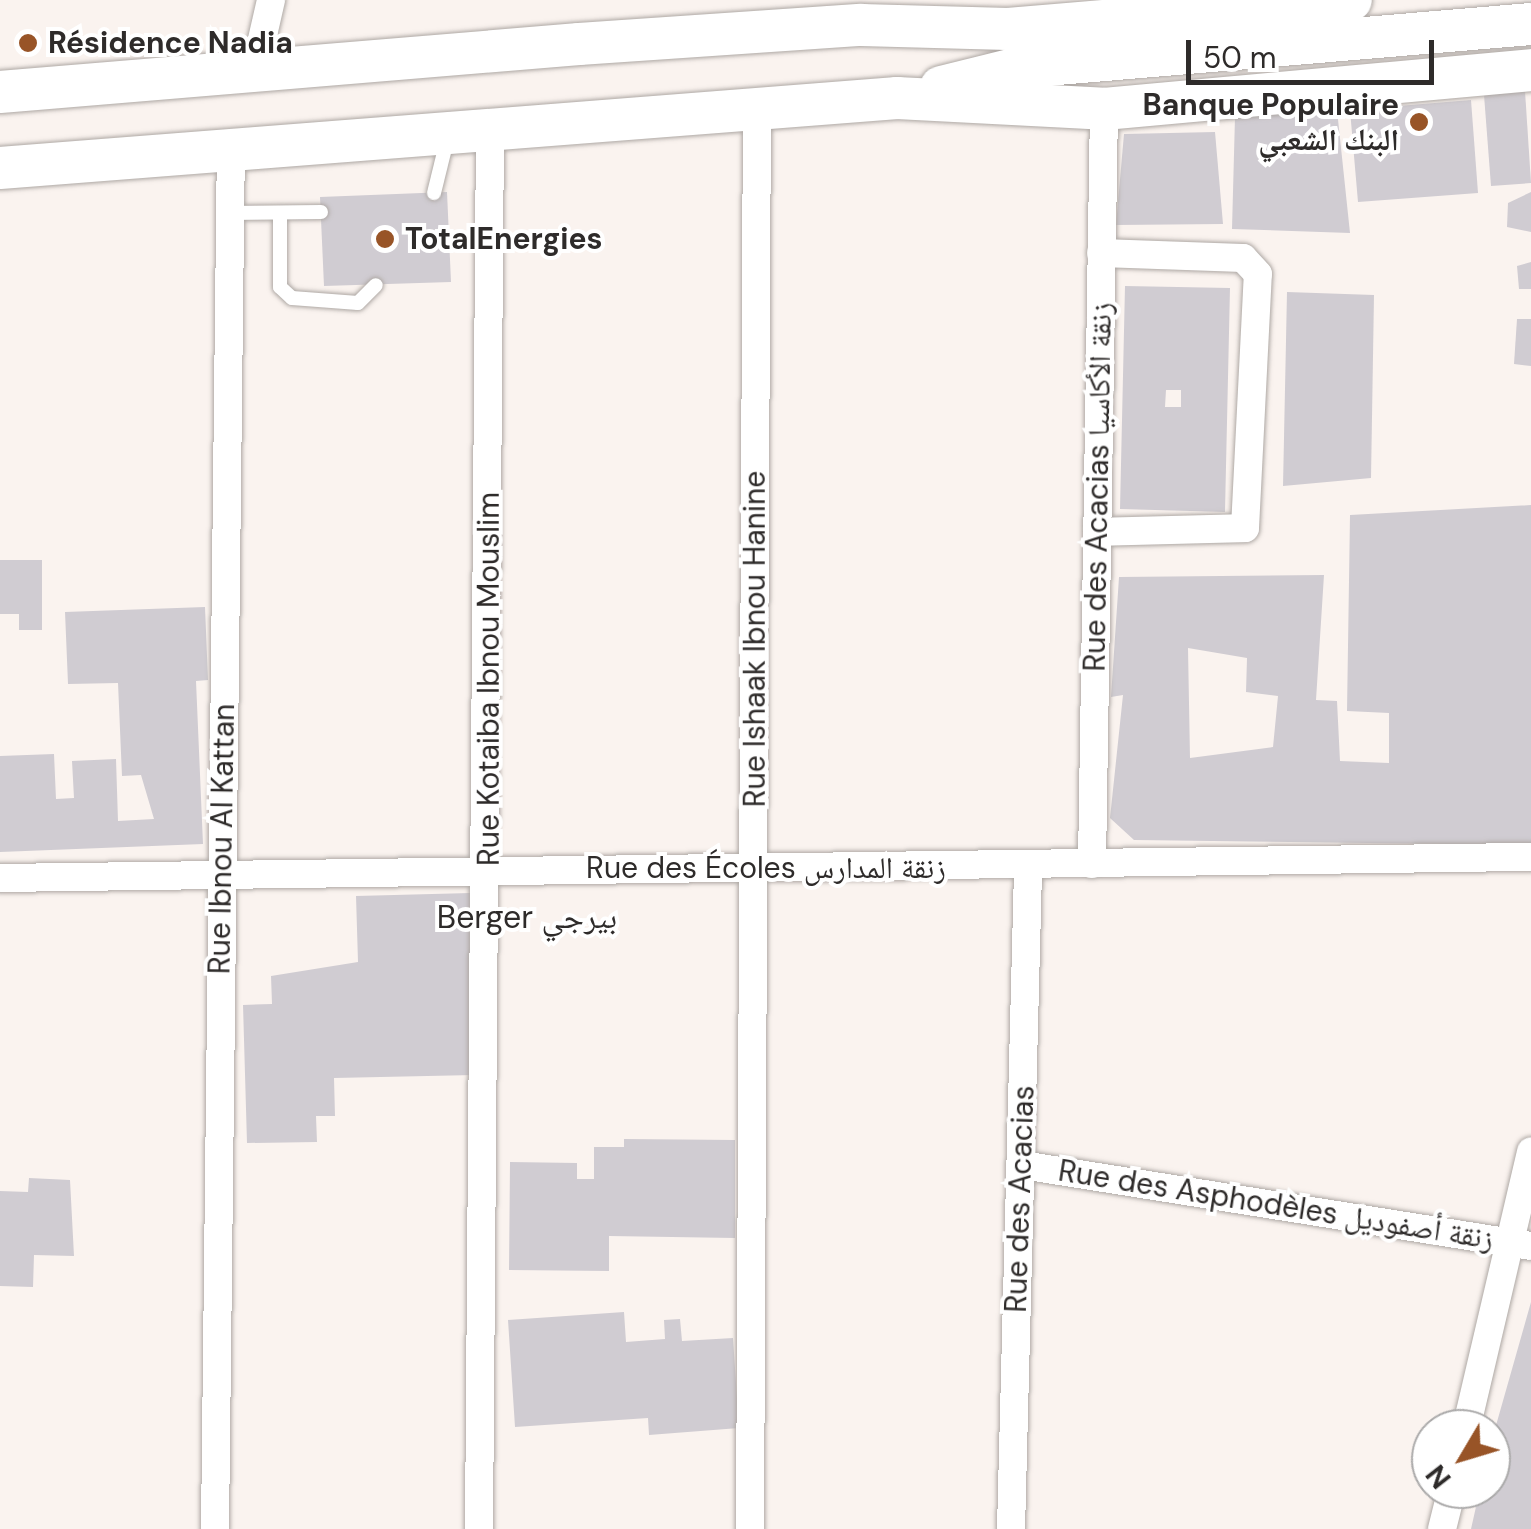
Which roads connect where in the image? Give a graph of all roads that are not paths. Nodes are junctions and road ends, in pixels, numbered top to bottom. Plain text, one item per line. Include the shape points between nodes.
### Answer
1 (271, 0) edge
2 (990, 0) edge
3 (1351, 0) edge
4 (861, 24) junction
5 (1531, 24) edge
6 (255, 70) junction
7 (1531, 70) edge
8 (0, 92) edge
9 (897, 98) junction
10 (757, 108) junction
11 (1104, 109) junction
12 (469, 132) junction
13 (231, 150) junction
14 (0, 168) edge
15 (434, 193) dead end
16 (280, 212) junction
17 (321, 212) dead end
18 (230, 213) junction
19 (1101, 253) junction
20 (376, 284) dead end
21 (1097, 532) junction
22 (1531, 857) edge
23 (754, 864) junction
24 (1092, 864) junction
25 (1028, 869) junction
26 (487, 870) junction
27 (221, 873) junction
28 (0, 878) edge
29 (1531, 1152) edge
30 (1022, 1165) junction
31 (1520, 1244) edge
32 (1472, 1409) edge
33 (215, 1529) edge
34 (479, 1529) edge
35 (750, 1529) edge
36 (1011, 1529) edge

1 - 6 street
2 - 4 main road
3 - 4 main road via 1008,29
4 - 6 main road
5 - 9 main road via 1022,67
6 - 8 main road
7 - 11 main road
9 - 10 main road
9 - 11 main road
10 - 12 main road
10 - 23 street, Rue Ishaak Ibnou Hanine
11 - 19 street, Rue des Acacias زنقة الأكاسيا
12 - 13 main road
12 - 15 lane
12 - 26 street, Rue Kotaiba Ibnou Mouslim
13 - 14 main road
13 - 18 street, Rue Ibnou Al Kattan
16 - 17 lane
16 - 18 lane
16 - 20 lane via 280,287 292,298 358,303
18 - 27 street, Rue Ibnou Al Kattan
19 - 21 street, Rue des Acacias زنقة الأكاسيا
19 - 21 street via 1244,258 1258,274 1245,528
21 - 24 street, Rue des Acacias زنقة الأكاسيا
22 - 24 street, Rue des Écoles زنقة المدارس
23 - 25 street, Rue des Écoles زنقة المدارس
23 - 26 street, Rue des Écoles زنقة المدارس
23 - 35 street, Rue Ishaak Ibnou Hanine
24 - 25 street, Rue des Écoles زنقة المدارس
25 - 30 street, Rue des Acacias
26 - 27 street, Rue des Écoles زنقة المدارس
26 - 34 street, Rue Kotaiba Ibnou Mouslim
27 - 28 street, Rue des Écoles زنقة المدارس
27 - 33 street, Rue Ibnou Al Kattan
29 - 31 street
30 - 31 street, Rue des Asphodèles زنقة أصفوديل
30 - 36 street, Rue des Acacias
31 - 32 street

